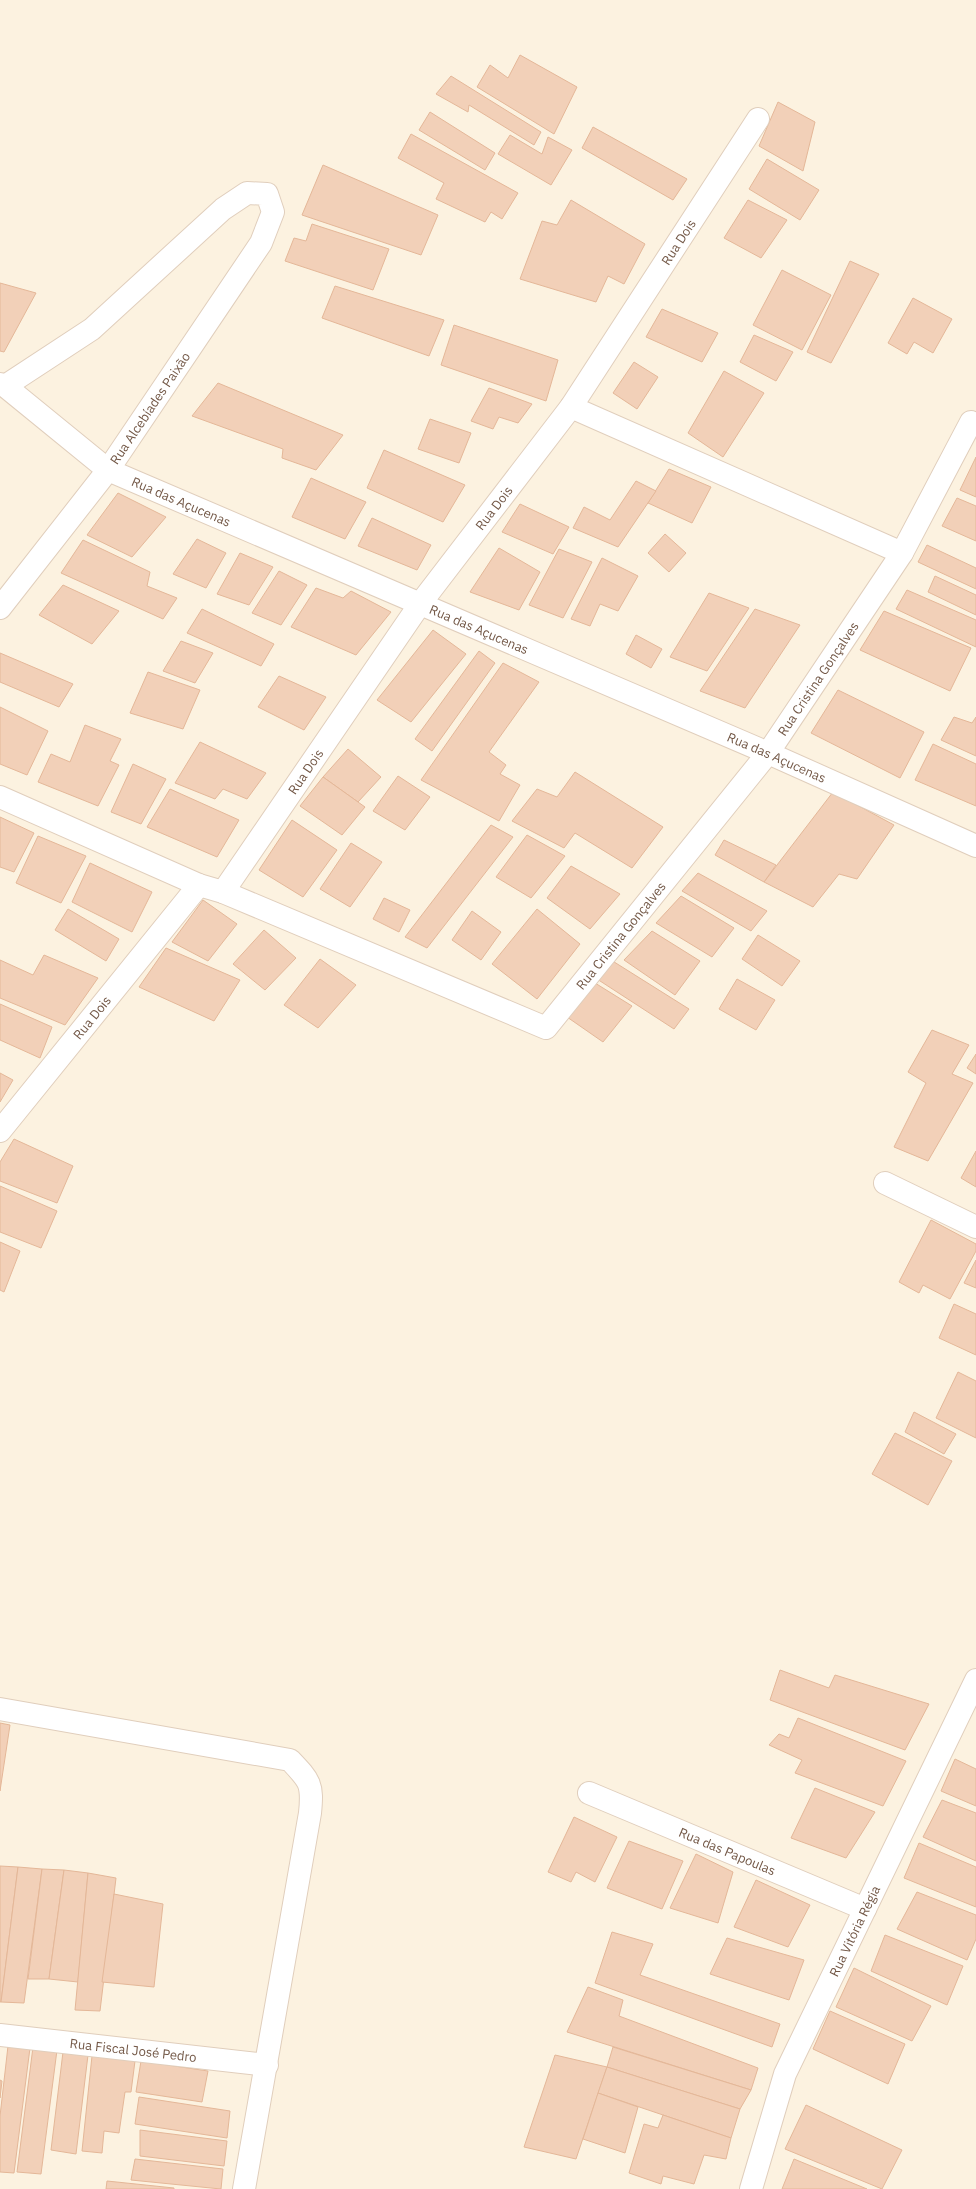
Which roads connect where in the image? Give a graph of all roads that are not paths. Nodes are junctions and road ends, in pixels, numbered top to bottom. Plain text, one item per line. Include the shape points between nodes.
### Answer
1 (758, 119) dead end
2 (3, 385) edge
3 (571, 407) junction
4 (971, 422) dead end
5 (108, 470) junction
6 (902, 553) junction
7 (420, 604) junction
8 (0, 608) edge
9 (768, 753) junction
10 (0, 797) edge
11 (976, 846) edge
12 (199, 885) junction
13 (223, 892) junction
14 (0, 1131) edge
15 (885, 1183) dead end
16 (976, 1226) edge
17 (976, 1680) edge
18 (0, 1709) edge
19 (589, 1793) dead end
20 (865, 1909) junction
21 (0, 2035) edge
22 (267, 2065) junction
23 (244, 2189) edge
24 (751, 2189) edge

1 - 3 street, Rua Dois
2 - 5 street, Rua das Açucenas
2 - 5 street, Rua Alcebíades Paixão via 92,329 223,209 247,193 267,194 273,212 261,243
3 - 6 street
3 - 7 street, Rua Dois
4 - 6 street, Rua Cristina Gonçalves
5 - 7 street, Rua das Açucenas
5 - 8 street, Rua Alcebíades Paixão
6 - 9 street, Rua Cristina Gonçalves
7 - 9 street, Rua das Açucenas
7 - 13 street, Rua Dois
9 - 11 street, Rua das Açucenas
9 - 13 street, Rua Cristina Gonçalves via 546,1028
10 - 12 street
12 - 13 street
12 - 14 street, Rua Dois
15 - 16 street
17 - 20 street, Rua Vitória Régia
18 - 22 street via 290,1760 306,1776 312,1792 310,1813
19 - 20 street, Rua das Papoulas
20 - 24 street, Rua Vitória Régia via 785,2074
21 - 22 street, Rua Fiscal José Pedro
22 - 23 street

